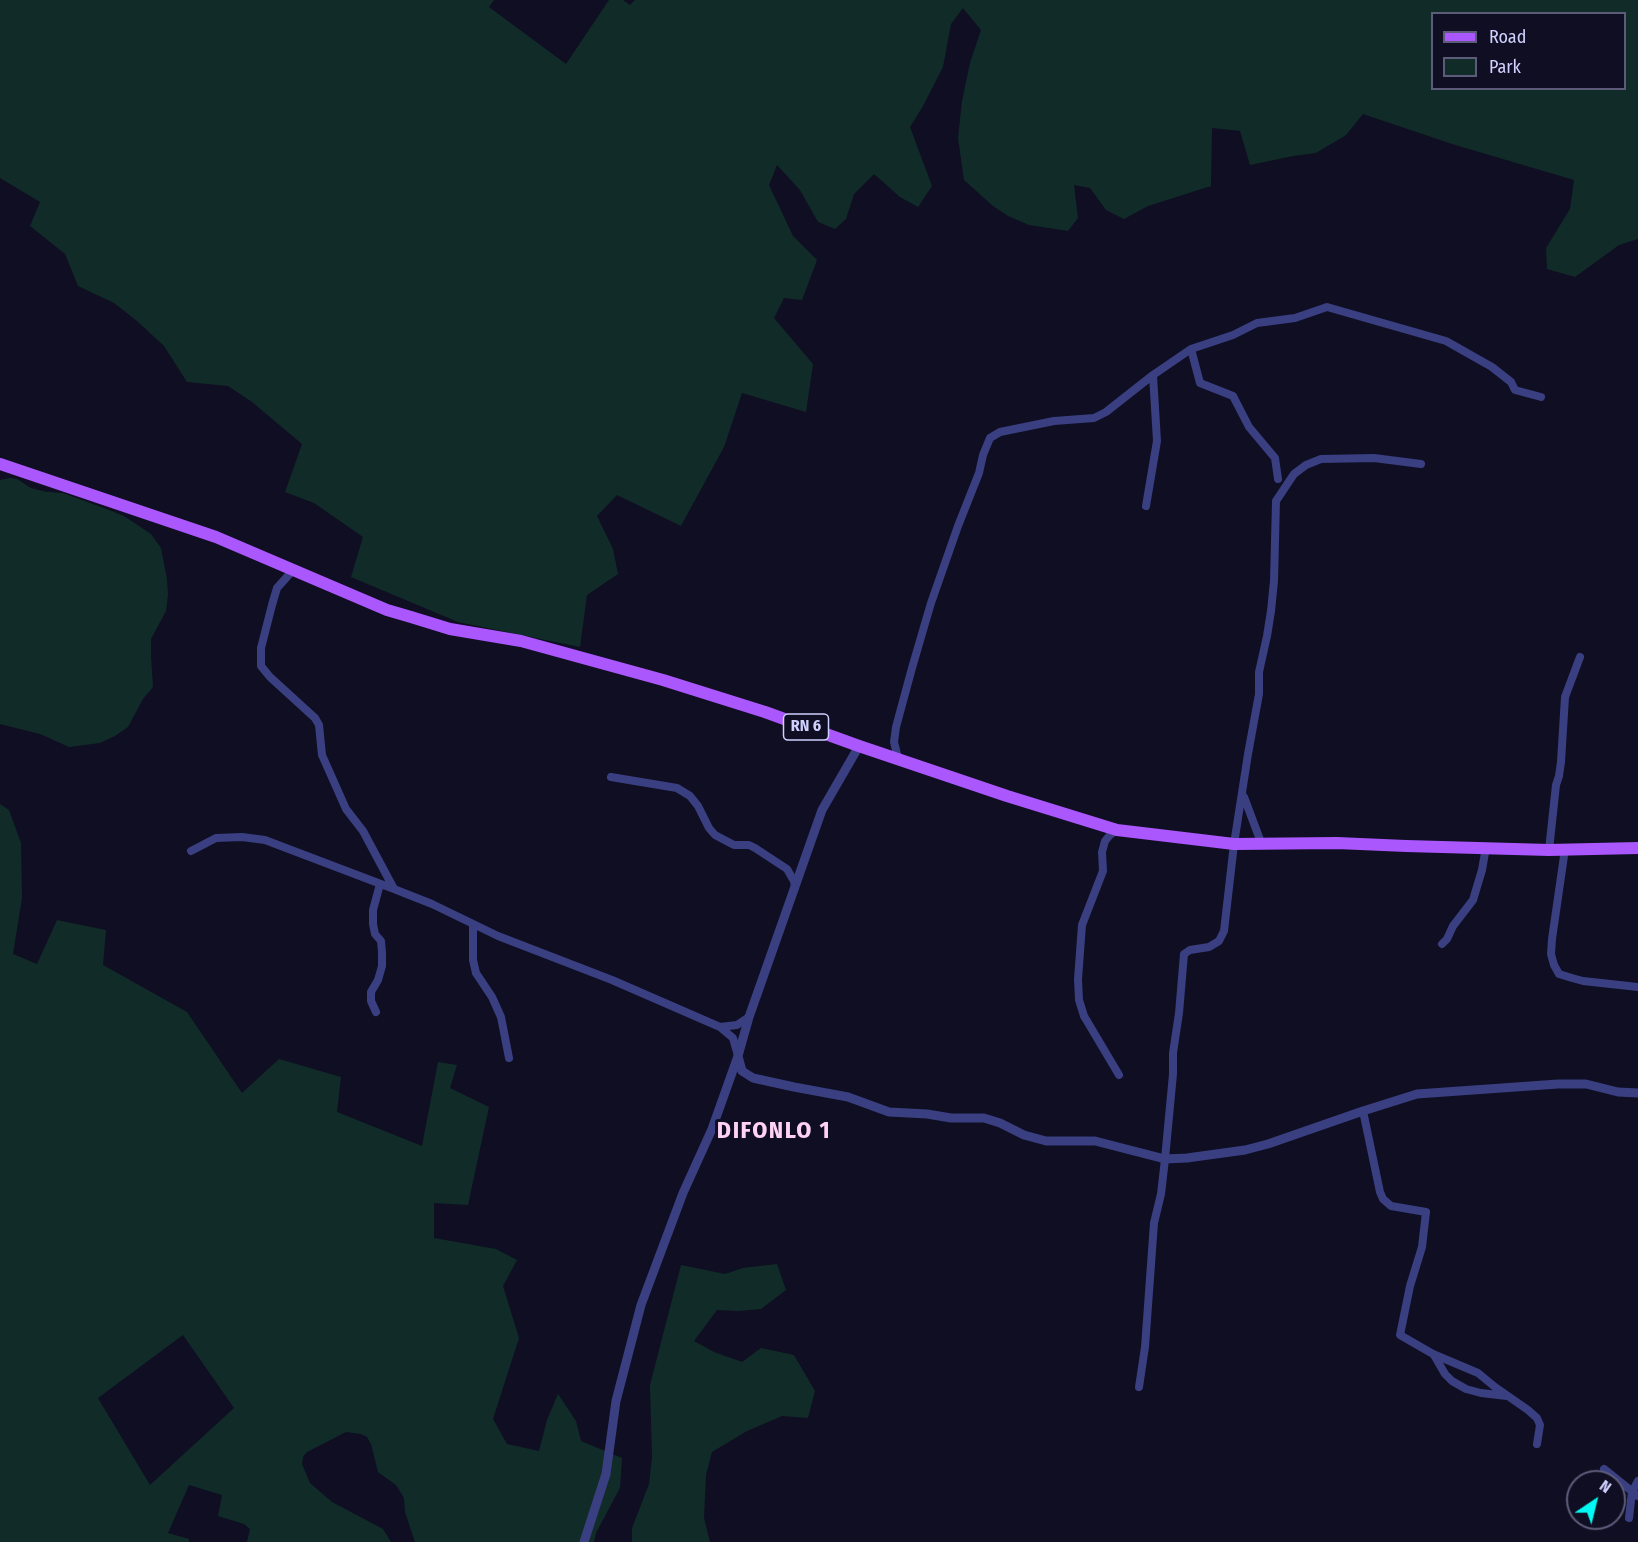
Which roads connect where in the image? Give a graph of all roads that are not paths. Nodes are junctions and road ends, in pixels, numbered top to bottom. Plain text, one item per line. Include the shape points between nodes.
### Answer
1 (1191, 349) junction
2 (1153, 375) junction
3 (1541, 397) dead end
4 (0, 464) edge
5 (1421, 464) dead end
6 (1278, 479) dead end
7 (1146, 506) dead end
8 (294, 569) junction
9 (1580, 657) dead end
10 (859, 746) junction
11 (898, 758) junction
12 (611, 777) dead end
13 (1243, 793) junction
14 (1117, 830) junction
15 (1234, 844) junction
16 (1262, 845) junction
17 (1486, 847) junction
18 (1565, 849) junction
19 (1638, 849) edge
20 (1549, 850) junction
21 (191, 851) dead end
22 (380, 884) junction
23 (795, 887) junction
24 (394, 890) junction
25 (473, 925) junction
26 (1442, 944) dead end
27 (1638, 987) edge
28 (376, 1012) dead end
29 (749, 1017) junction
30 (720, 1027) junction
31 (738, 1056) junction
32 (509, 1058) dead end
33 (1119, 1075) dead end
34 (1638, 1093) edge
35 (1363, 1111) junction
36 (1165, 1159) junction
37 (1433, 1353) junction
38 (1139, 1386) dead end
39 (1509, 1396) junction
40 (1537, 1444) dead end
41 (1604, 1469) dead end
42 (1638, 1481) edge
43 (1635, 1494) edge
44 (1629, 1518) dead end
45 (584, 1542) edge

1 - 2 street
1 - 3 street via 1257,323 1294,318 1327,307 1446,341 1492,368 1511,382 1515,390
1 - 6 street via 1200,383 1233,396 1249,427 1275,458
2 - 7 street via 1157,441
2 - 11 street via 1094,418 1043,423 1000,432 990,438 912,668 896,727
4 - 8 main road, RN 6 via 216,537
5 - 13 street via 1374,458 1321,459 1294,474 1276,501 1273,591
8 - 10 main road, RN 6 via 387,610 663,680
8 - 24 street via 277,588 261,648 261,666 315,718 321,733 322,755 346,809 363,831
9 - 20 street via 1565,697
10 - 11 main road, RN 6
10 - 23 street via 822,810
11 - 14 main road, RN 6
12 - 23 street via 677,788 690,796 715,834 734,844 749,845 787,869
13 - 15 street
13 - 16 street
14 - 15 main road, RN 6
14 - 33 street via 1105,841 1103,871 1082,925 1078,979 1084,1016
15 - 16 main road, RN 6
15 - 36 street via 1224,931 1219,941 1209,947 1184,954
16 - 17 main road, RN 6
17 - 20 main road, RN 6
17 - 26 street via 1473,900
18 - 19 main road, RN 6
18 - 20 main road, RN 6
18 - 27 street via 1552,939 1554,965 1559,974 1583,981
21 - 22 street via 216,838 265,840
22 - 24 street
22 - 28 street via 372,924 382,952 382,966 370,1001
23 - 29 street
24 - 25 street
25 - 30 street
25 - 32 street via 476,973 501,1017
29 - 30 street via 737,1025
29 - 31 street
30 - 31 street via 733,1038
31 - 36 street via 742,1071 753,1078 848,1097 889,1112 984,1118 1046,1142 1095,1141
31 - 45 street via 641,1305 616,1401 606,1474
34 - 35 street via 1586,1084 1500,1088 1418,1094
35 - 36 street via 1245,1150
35 - 37 street via 1383,1199 1391,1206 1426,1212 1422,1247 1400,1335
36 - 38 street
37 - 39 street via 1478,1374
37 - 39 street via 1445,1374 1466,1389
39 - 40 street via 1537,1418
41 - 43 street
42 - 43 street
43 - 44 street

